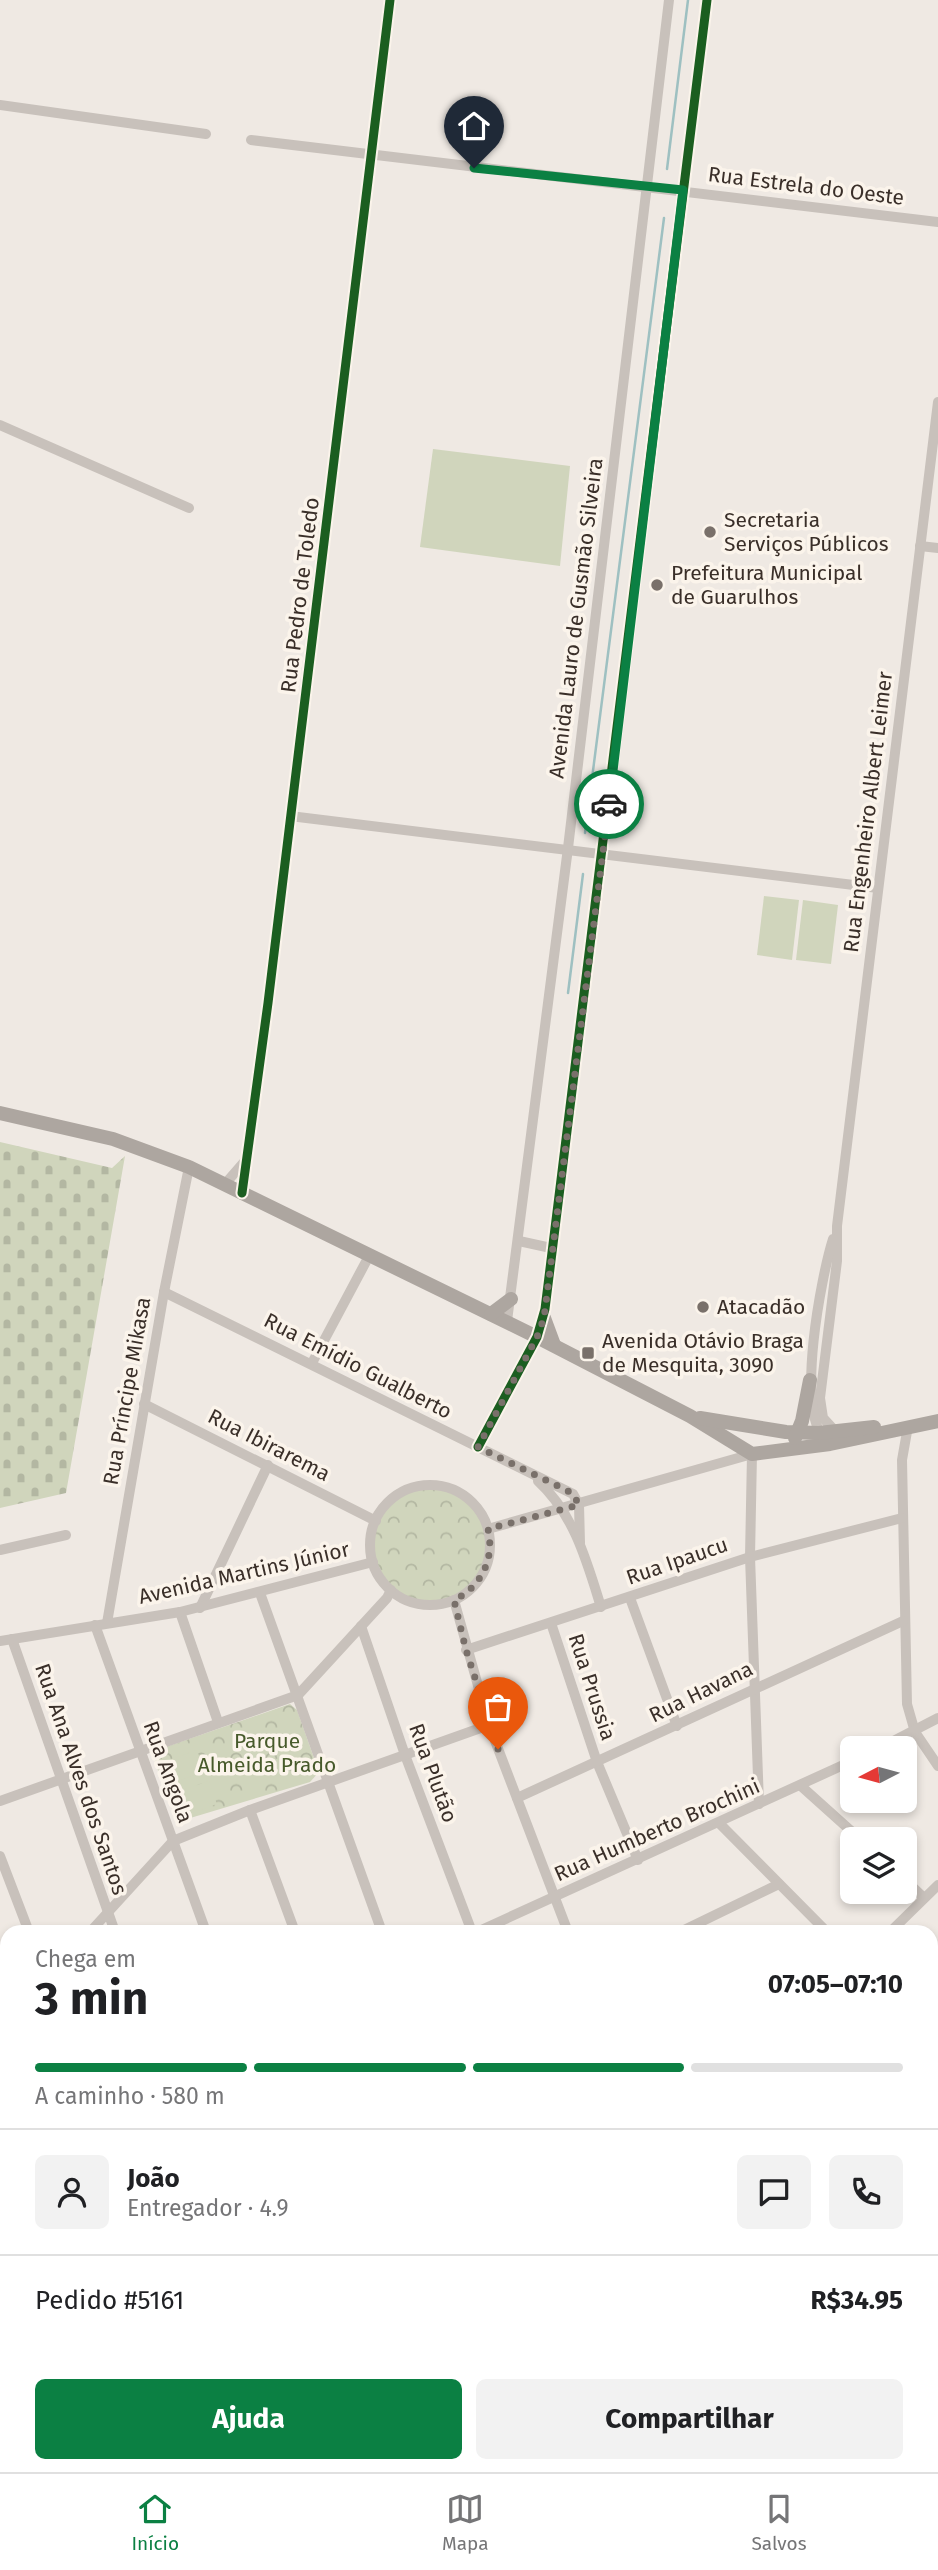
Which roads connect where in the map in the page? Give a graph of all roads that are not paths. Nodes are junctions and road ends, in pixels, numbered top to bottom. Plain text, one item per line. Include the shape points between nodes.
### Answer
1 (390, 0) edge
2 (669, 0) edge
3 (706, 0) edge
4 (0, 105) edge
5 (206, 134) dead end
6 (251, 140) dead end
7 (371, 156) junction
8 (649, 187) junction
9 (683, 190) junction
10 (938, 222) edge
11 (938, 402) edge
12 (0, 425) edge
13 (189, 508) dead end
14 (920, 546) junction
15 (938, 548) edge
16 (290, 816) junction
17 (568, 848) junction
18 (604, 852) junction
19 (878, 888) junction
20 (0, 1113) edge
21 (245, 1161) junction
22 (189, 1167) junction
23 (225, 1184) junction
24 (242, 1194) junction
25 (837, 1226) junction
26 (519, 1241) junction
27 (551, 1248) junction
28 (369, 1255) junction
29 (164, 1292) junction
30 (511, 1299) junction
31 (491, 1314) junction
32 (544, 1318) junction
33 (506, 1321) junction
34 (537, 1337) junction
35 (554, 1345) junction
36 (312, 1363) junction
37 (810, 1380) junction
38 (144, 1404) junction
39 (690, 1416) junction
40 (938, 1421) edge
41 (908, 1426) junction
42 (892, 1428) junction
43 (796, 1435) junction
44 (828, 1436) junction
45 (478, 1447) junction
46 (752, 1454) junction
47 (902, 1460) junction
48 (268, 1465) junction
49 (534, 1477) junction
50 (579, 1505) junction
51 (562, 1510) junction
52 (902, 1518) junction
53 (376, 1521) junction
54 (488, 1529) junction
55 (65, 1535) dead end
56 (580, 1543) junction
57 (0, 1550) edge
58 (750, 1557) junction
59 (373, 1562) junction
60 (391, 1590) junction
61 (260, 1593) junction
62 (630, 1598) junction
63 (454, 1600) junction
64 (601, 1607) junction
65 (200, 1608) junction
66 (180, 1612) junction
67 (903, 1621) junction
68 (107, 1623) junction
69 (551, 1623) junction
70 (95, 1625) junction
71 (362, 1626) junction
72 (12, 1639) junction
73 (0, 1641) edge
74 (466, 1650) junction
75 (754, 1687) junction
76 (298, 1695) junction
77 (938, 1718) edge
78 (218, 1722) junction
79 (489, 1725) junction
80 (677, 1726) junction
81 (915, 1732) junction
82 (906, 1736) edge
83 (140, 1751) junction
84 (405, 1755) junction
85 (597, 1762) junction
86 (938, 1766) edge
87 (840, 1767) edge
88 (60, 1780) junction
89 (328, 1782) junction
90 (801, 1786) junction
91 (517, 1798) junction
92 (0, 1801) edge
93 (759, 1804) junction
94 (250, 1810) junction
95 (719, 1823) junction
96 (847, 1827) edge
97 (173, 1842) junction
98 (0, 1856) edge
99 (638, 1860) junction
100 (779, 1884) junction
101 (938, 1885) edge
102 (917, 1891) edge
103 (554, 1898) junction
104 (924, 1898) junction
105 (107, 1913) junction
106 (700, 1923) joint
107 (26, 1925) edge
108 (96, 1925) edge
109 (112, 1925) edge
110 (203, 1925) edge
111 (292, 1925) edge
112 (379, 1925) edge
113 (472, 1925) edge
114 (491, 1925) edge
115 (565, 1925) edge
116 (696, 1925) edge
117 (820, 1925) edge
118 (897, 1925) edge

1 - 7 street, Rua Pedro de Toledo
2 - 8 street, Avenida Lauro de Gusmão Silveira
3 - 9 street
4 - 5 street
6 - 7 street, Rua Estrela do Oeste
7 - 8 street, Rua Estrela do Oeste
7 - 16 street, Rua Pedro de Toledo
8 - 9 street, Rua Estrela do Oeste
8 - 17 street, Avenida Lauro de Gusmão Silveira
9 - 10 street, Rua Estrela do Oeste
9 - 18 street
11 - 14 street, Rua Engenheiro Albert Leimer
12 - 13 street
14 - 15 street
14 - 19 street, Rua Engenheiro Albert Leimer
16 - 17 street
16 - 21 street, Rua Pedro de Toledo
17 - 18 street
17 - 26 street, Avenida Lauro de Gusmão Silveira
18 - 19 street
18 - 27 street
19 - 25 street, Rua Engenheiro Albert Leimer
20 - 22 main road via 113,1139
21 - 23 street
21 - 24 street, Rua Pedro de Toledo
22 - 23 main road
22 - 29 street, Rua Príncipe Mikasa
23 - 24 main road
24 - 28 main road
25 - 37 street, Rua Engenheiro Albert Leimer via 827,1259
25 - 44 street, Rua Engenheiro Albert Leimer via 820,1398
26 - 27 street
26 - 30 street, Avenida Lauro de Gusmão Silveira
27 - 32 street
28 - 31 main road
28 - 36 street
29 - 36 street, Rua Emídio Gualberto
29 - 38 street, Rua Príncipe Mikasa
30 - 31 main road
30 - 33 street, Avenida Lauro de Gusmão Silveira
31 - 33 main road
32 - 34 street
32 - 35 main road
33 - 34 main road
34 - 35 main road
34 - 45 street
35 - 39 main road
36 - 45 street, Rua Emídio Gualberto
37 - 43 main road
37 - 44 street, Rua Engenheiro Albert Leimer via 811,1406
38 - 48 street, Rua Ibirarema
38 - 68 street, Rua Príncipe Mikasa
39 - 43 main road
39 - 46 main road
40 - 41 main road
41 - 42 main road
41 - 47 street
42 - 44 main road
42 - 47 street
43 - 44 main road
43 - 46 main road
44 - 46 main road
45 - 49 street, Rua Emídio Gualberto
46 - 50 street
46 - 58 street
47 - 52 street
48 - 53 street, Rua Ibirarema
48 - 65 street
49 - 50 street, Rua Emídio Gualberto via 573,1494
49 - 51 street, Rua Emídio Gualberto
50 - 51 street
50 - 56 street, Rua Emídio Gualberto
51 - 54 street
51 - 56 street, Rua Emídio Gualberto
52 - 58 street, Rua Ipaucu
52 - 67 street
53 - 54 street via 399,1494 440,1486 474,1504
53 - 59 street
54 - 63 street via 487,1565 473,1587
55 - 57 street
56 - 64 street, Rua Emídio Gualberto
58 - 62 street, Rua Ipaucu
58 - 75 street
59 - 60 street
59 - 61 street, Avenida Martins Júnior
60 - 63 street via 426,1605
60 - 71 street
61 - 65 street, Avenida Martins Júnior
61 - 76 street
62 - 64 street, Rua Ipaucu
62 - 80 street
63 - 74 street
64 - 69 street, Rua Ipaucu
65 - 66 street, Avenida Martins Júnior
66 - 68 street, Avenida Martins Júnior
66 - 78 street
67 - 75 street, Rua Havana
67 - 81 street via 908,1717
68 - 70 street, Avenida Martins Júnior
69 - 74 street, Rua Ipaucu
69 - 85 street, Rua Prussia
70 - 72 street, Avenida Martins Júnior
70 - 83 street, Rua Angola
71 - 76 street
71 - 84 street, Rua Plutão
72 - 73 street, Avenida Martins Júnior
72 - 88 street, Rua Ana Alves dos Santos
74 - 79 street
75 - 80 street, Rua Havana
75 - 93 street
76 - 78 street
76 - 89 street
77 - 81 street
78 - 83 street
79 - 84 street
79 - 91 street
80 - 85 street, Rua Havana
81 - 82 street
81 - 86 street
83 - 88 street
83 - 97 street, Rua Angola
84 - 89 street
84 - 113 street, Rua Plutão
85 - 91 street, Rua Havana
85 - 99 street, Rua Prussia
87 - 90 street, Rua Humberto Brochini
88 - 92 street
88 - 105 street, Rua Ana Alves dos Santos
89 - 94 street
89 - 112 street
90 - 93 street, Rua Humberto Brochini
90 - 96 street
91 - 103 street
93 - 95 street, Rua Humberto Brochini
94 - 97 street
94 - 111 street
95 - 99 street, Rua Humberto Brochini
95 - 100 street
97 - 105 street
97 - 110 street, Rua Angola
98 - 107 street
99 - 103 street, Rua Humberto Brochini
100 - 106 street
100 - 117 street
101 - 104 street
102 - 104 street
103 - 114 street, Rua Humberto Brochini
103 - 115 street
104 - 118 street
105 - 108 street
105 - 109 street, Rua Ana Alves dos Santos
106 - 116 street

